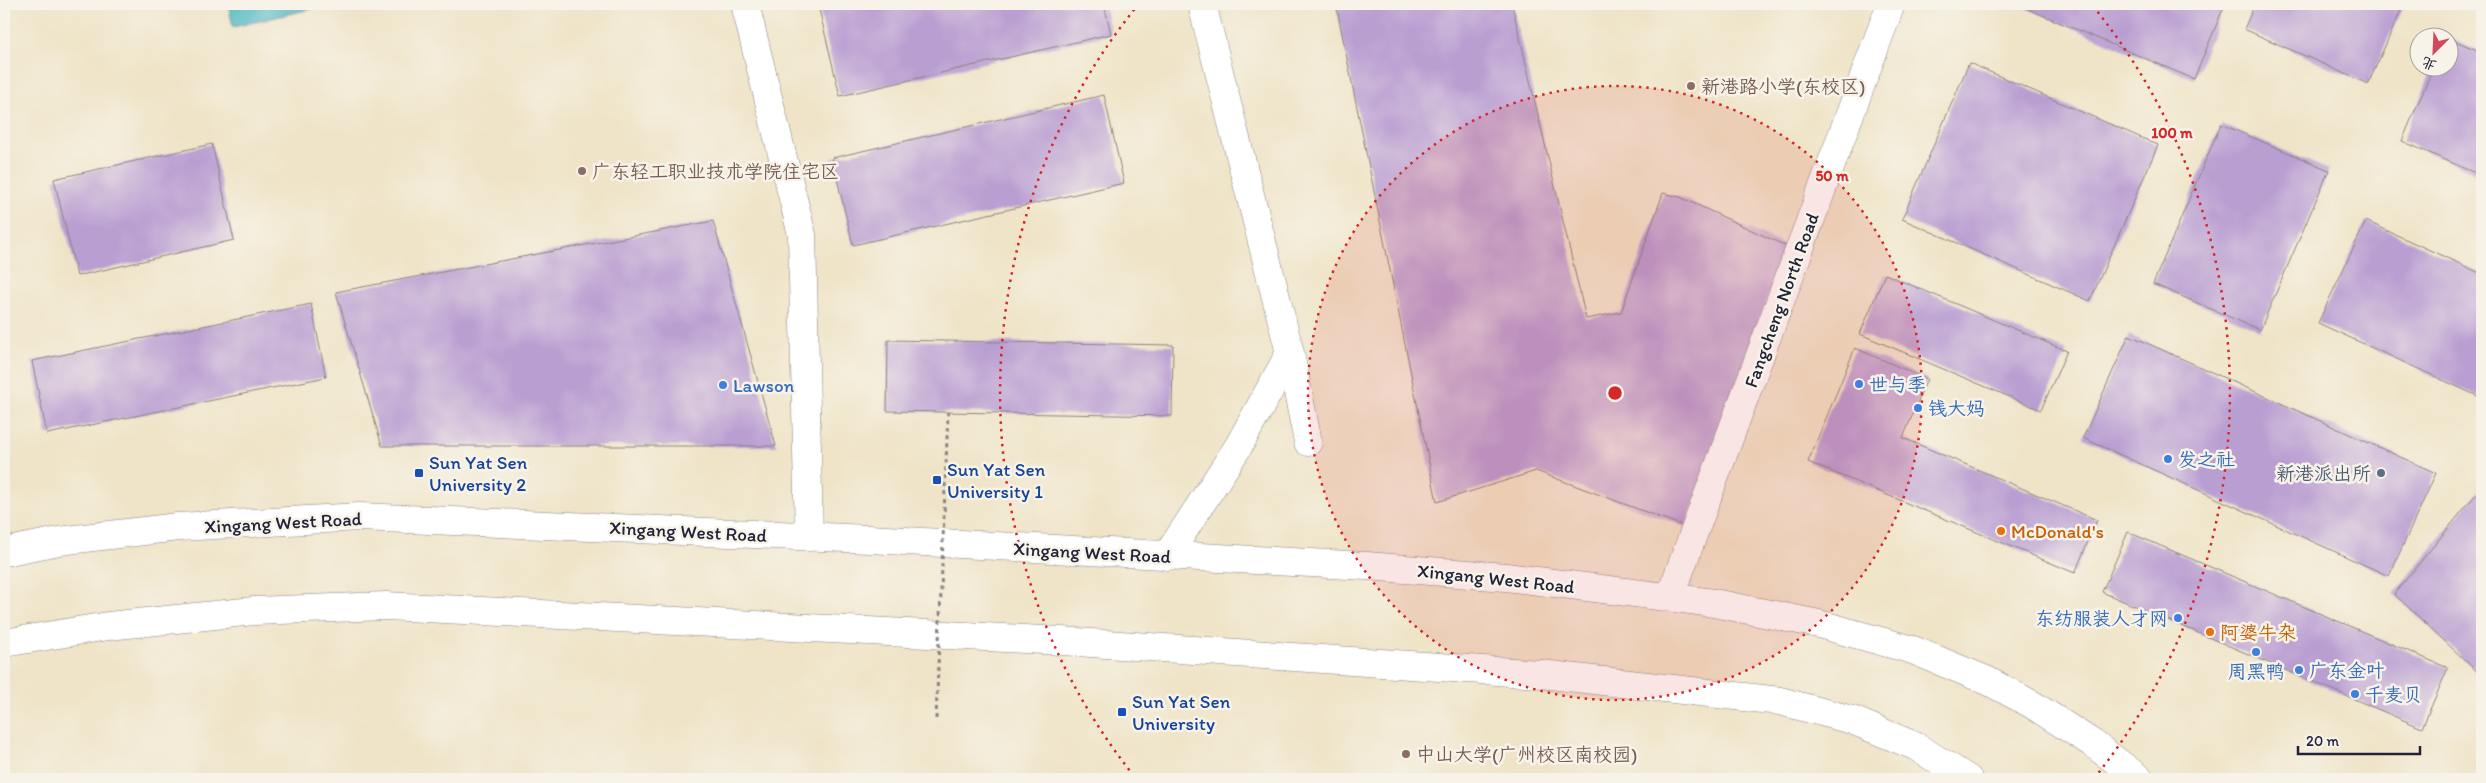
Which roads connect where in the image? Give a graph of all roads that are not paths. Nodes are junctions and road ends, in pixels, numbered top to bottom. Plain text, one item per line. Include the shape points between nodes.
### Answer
1 (745, 4) edge
2 (1202, 4) edge
3 (1891, 4) edge
4 (1290, 353) junction
5 (1308, 442) dead end
6 (809, 536) junction
7 (4, 552) edge
8 (1167, 556) junction
9 (1670, 597) junction
10 (4, 643) edge
11 (1968, 779) edge
12 (2140, 779) edge

1 - 6 main road via 802,235
2 - 4 main road
3 - 9 main road, Fangcheng North Road
4 - 5 main road
4 - 8 main road via 1238,448
6 - 7 main road, Xingang West Road via 360,517 178,527 59,541
6 - 8 main road, Xingang West Road
8 - 9 main road, Xingang West Road via 1506,577
9 - 12 main road, Xingang West Road via 1819,624 1912,650 1988,681 2033,705 2092,742
10 - 11 main road via 108,626 254,611 386,606 1052,641 1522,673 1780,701 1852,720 1915,746

